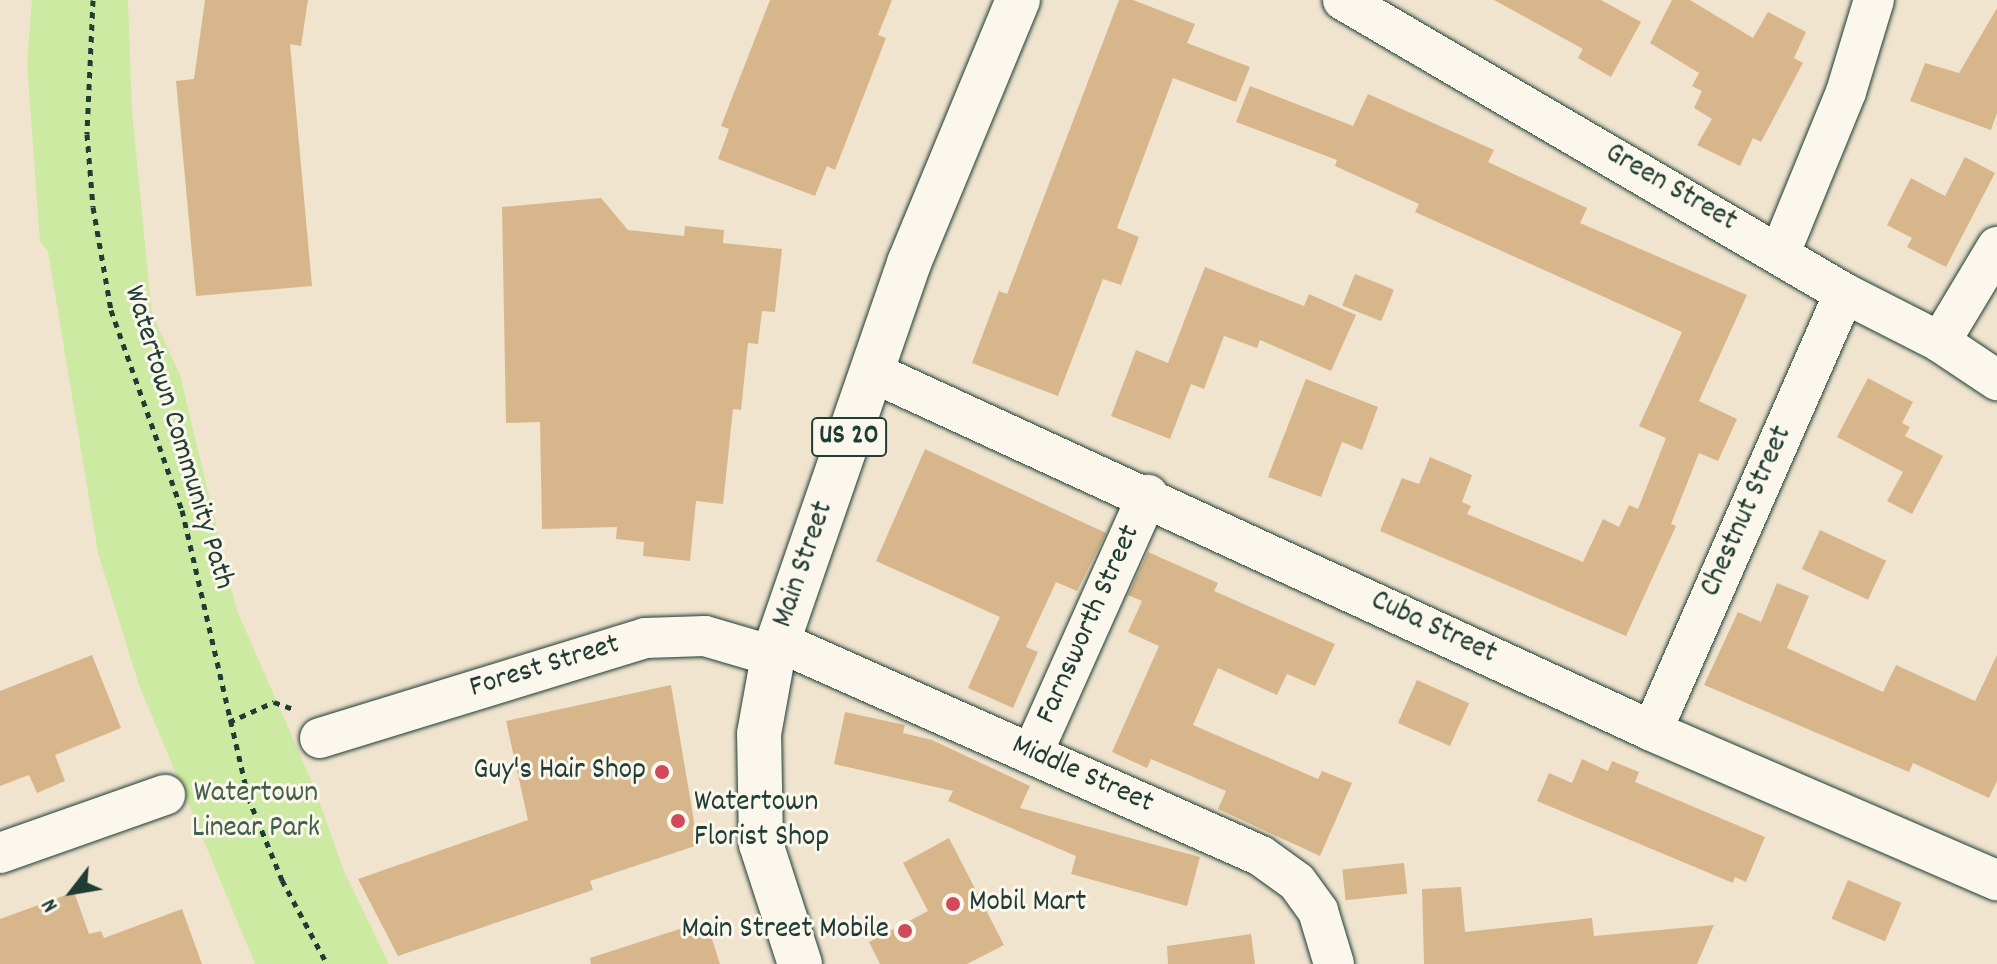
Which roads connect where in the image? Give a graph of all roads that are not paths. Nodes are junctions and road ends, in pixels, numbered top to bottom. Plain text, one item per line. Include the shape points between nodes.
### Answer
1 (1018, 0) edge
2 (1343, 0) edge
3 (1874, 0) edge
4 (1997, 247) edge
5 (1780, 253) junction
6 (1844, 293) junction
7 (1940, 342) junction
8 (872, 372) junction
9 (1997, 380) edge
10 (1148, 495) junction
11 (776, 649) junction
12 (1652, 731) junction
13 (320, 738) road end
14 (1032, 754) junction
15 (165, 795) dead end
16 (0, 853) edge
17 (1997, 880) edge
18 (800, 964) edge
19 (1334, 964) edge

1 - 8 main road, Main Street / US 20 via 909,263
2 - 5 street, Green Street
3 - 5 street via 1846,92
4 - 7 street
5 - 6 street, Green Street
6 - 7 street, Green Street
6 - 12 street, Chestnut Street
7 - 9 street, Green Street
8 - 10 street, Cuba Street
8 - 11 main road, Main Street / US 20
10 - 12 street, Cuba Street
10 - 14 street, Farnsworth Street
11 - 13 street, Forest Street via 705,636 645,638
11 - 14 street, Middle Street
11 - 18 main road, Main Street / US 20 via 759,734 761,844
12 - 17 street, Cuba Street
14 - 19 street, Middle Street via 1261,856 1297,882 1318,911
15 - 16 street

